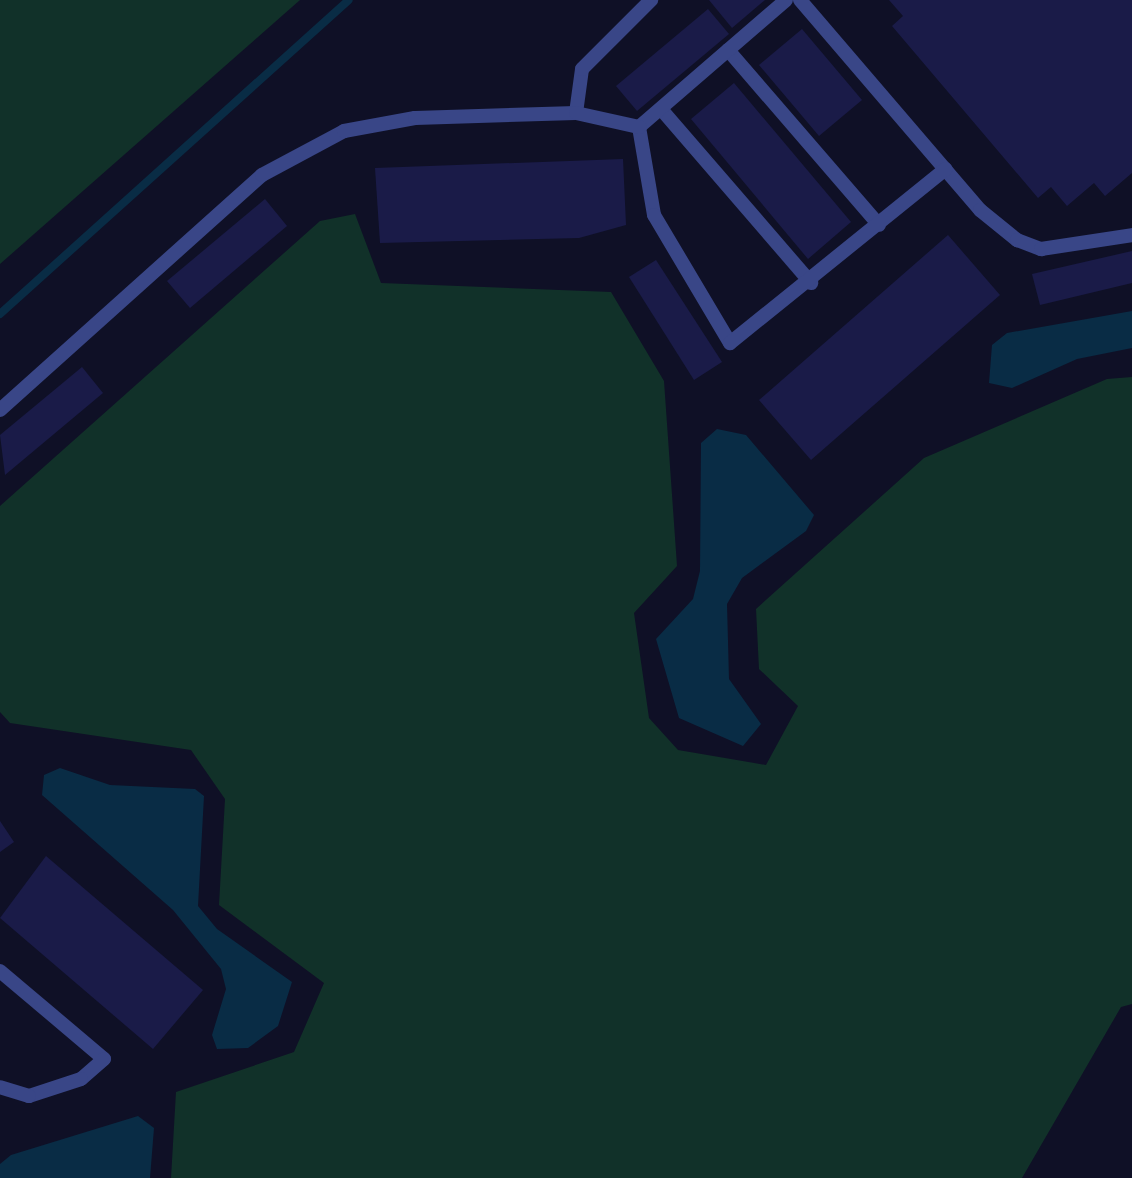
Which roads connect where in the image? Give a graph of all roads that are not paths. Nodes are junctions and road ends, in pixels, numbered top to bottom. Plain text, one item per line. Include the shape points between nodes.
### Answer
1 (651, 0) edge
2 (786, 0) edge
3 (800, 0) edge
4 (728, 50) junction
5 (661, 109) junction
6 (576, 113) junction
7 (639, 127) junction
8 (946, 169) junction
9 (879, 225) junction
10 (1132, 235) edge
11 (811, 283) junction
12 (0, 410) edge
13 (0, 971) edge
14 (0, 1087) edge

1 - 6 lane via 582,69
2 - 4 lane
3 - 8 lane
4 - 5 lane
4 - 9 lane
5 - 7 lane
5 - 11 lane
6 - 7 lane
6 - 12 lane via 415,118 344,131 262,175
7 - 11 lane via 654,215 730,343
8 - 9 lane
8 - 10 lane via 980,210 1017,240 1041,249
9 - 11 lane
13 - 14 lane via 104,1059 81,1079 29,1096

